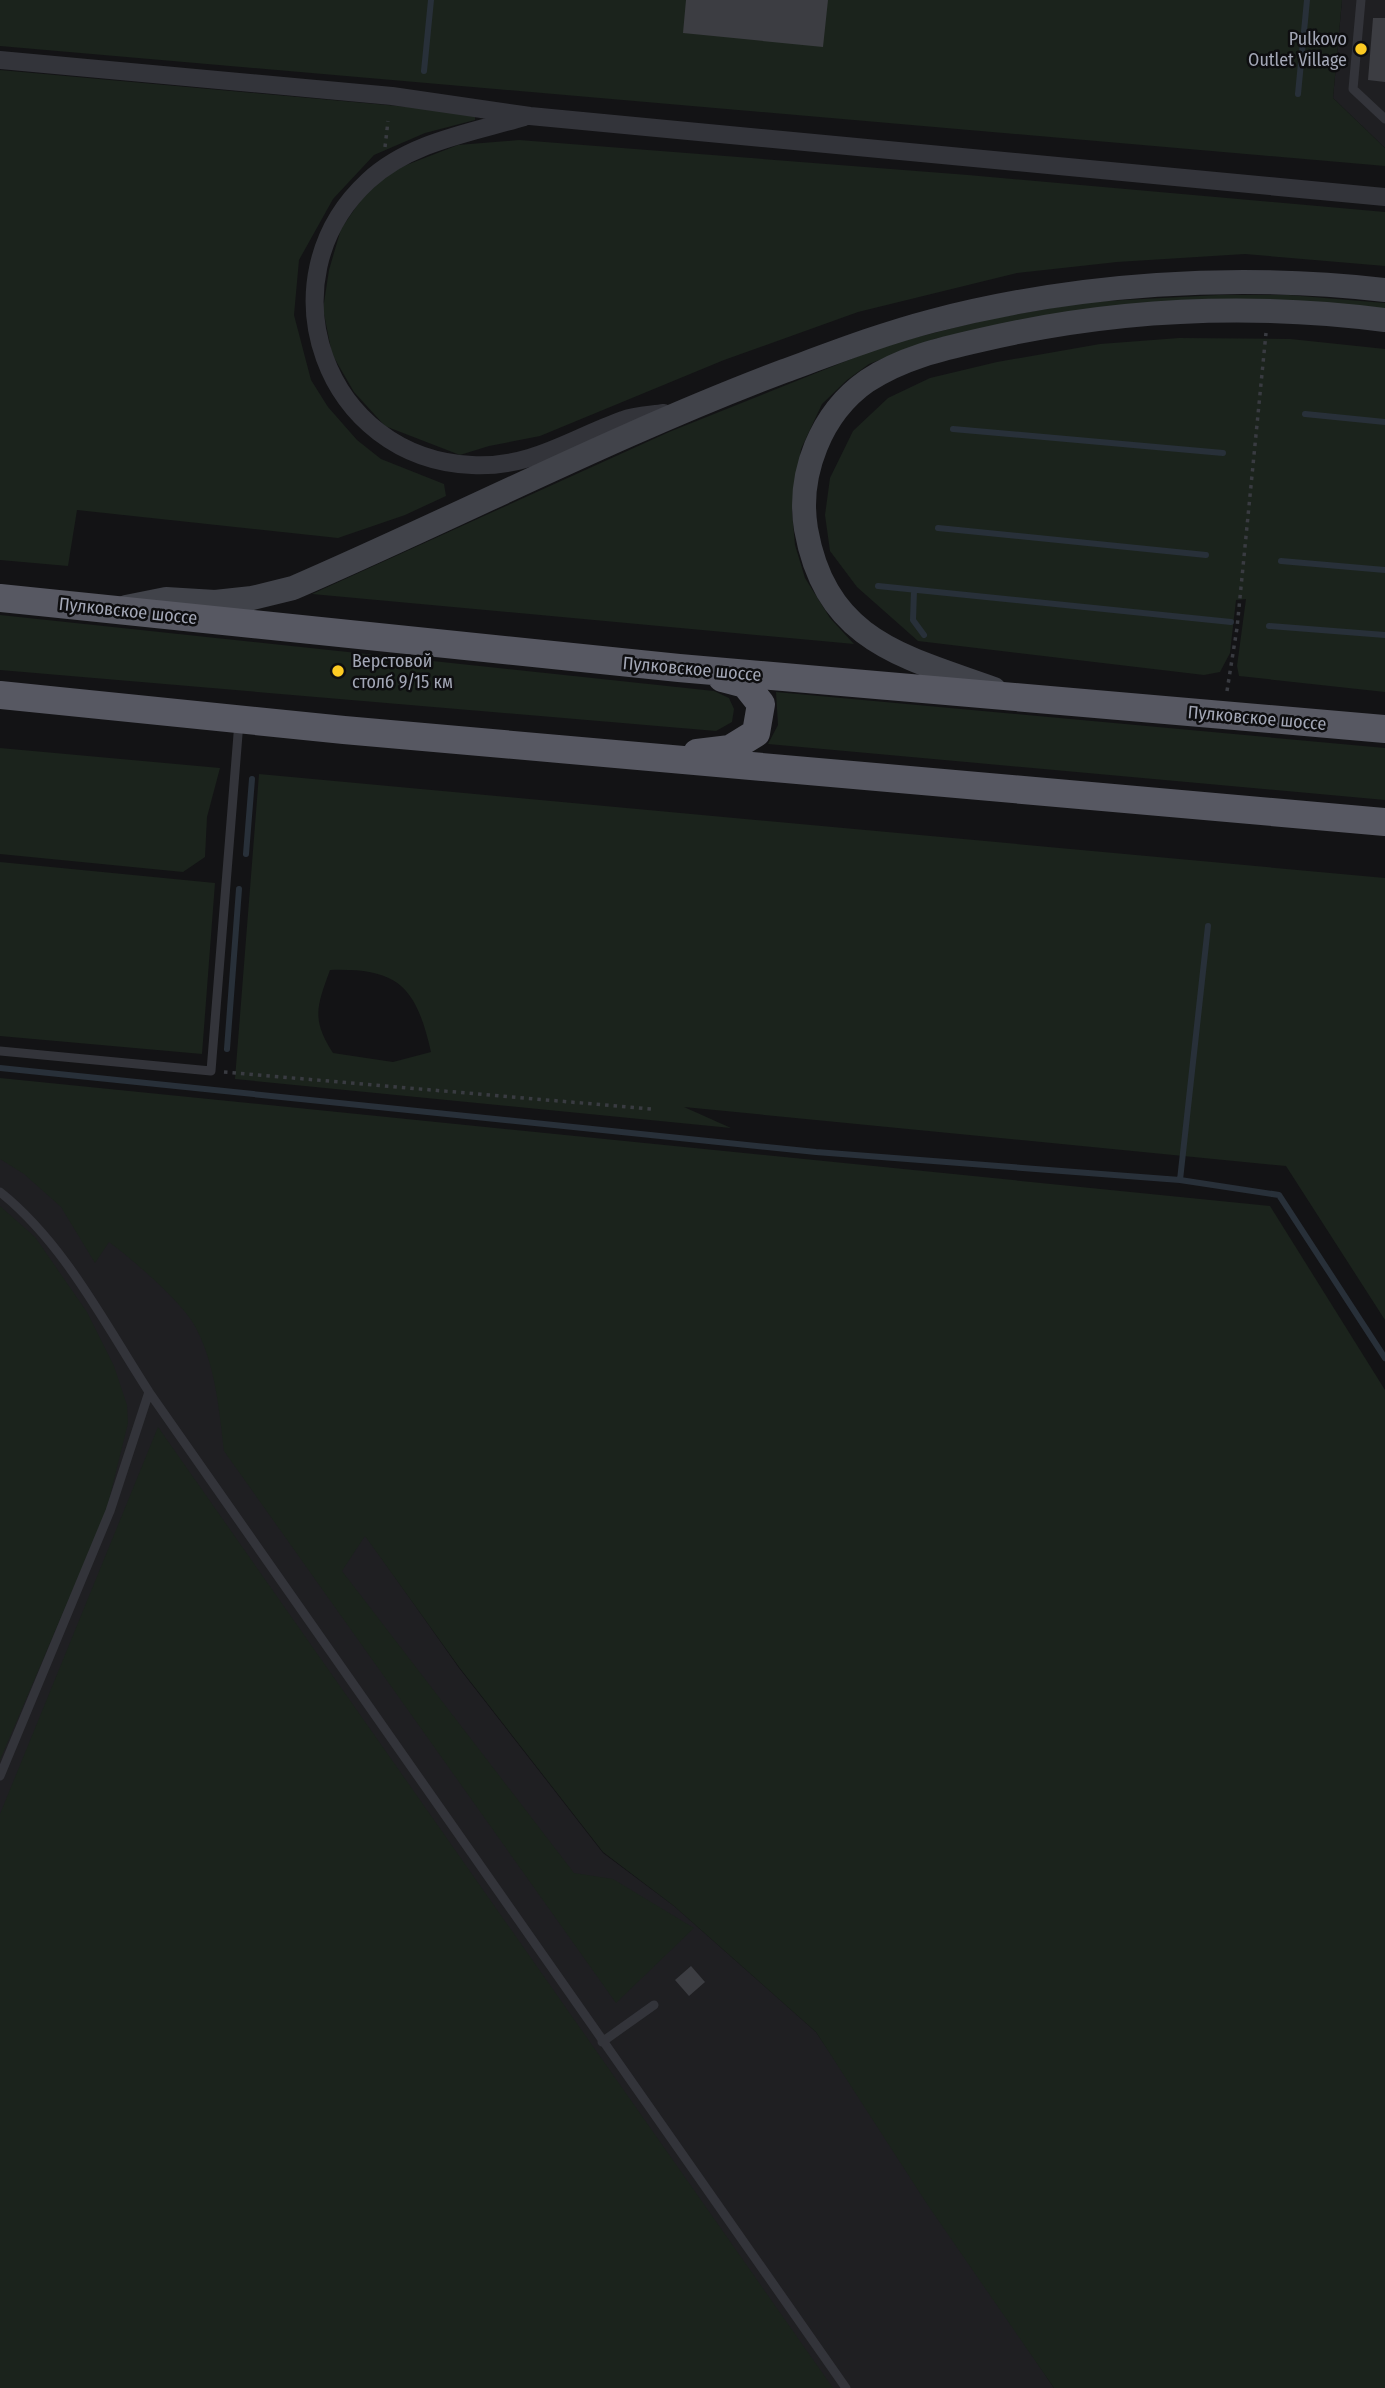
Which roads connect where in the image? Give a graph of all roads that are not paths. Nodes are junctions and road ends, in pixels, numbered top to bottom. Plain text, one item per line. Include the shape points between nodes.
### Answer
1 (1361, 0) edge
2 (0, 61) edge
3 (530, 116) junction
4 (1385, 119) edge
5 (1385, 198) edge
6 (1385, 290) edge
7 (1385, 320) edge
8 (688, 409) junction
9 (0, 598) edge
10 (111, 609) junction
11 (679, 668) junction
12 (0, 695) edge
13 (1014, 697) junction
14 (239, 720) junction
15 (1385, 729) edge
16 (656, 758) junction
17 (1385, 822) edge
18 (0, 1051) edge
19 (0, 1192) edge
20 (149, 1392) junction
21 (0, 1776) edge
22 (654, 2005) dead end
23 (601, 2042) junction
24 (846, 2388) edge

1 - 4 lane via 1353,89
2 - 3 street via 171,70
3 - 5 street
3 - 8 street via 408,153 351,199 323,248 315,274 316,332 324,362 352,406 381,435 435,460 472,465 546,455 625,419
6 - 8 main road via 1173,285 1103,289 1012,303 931,321 844,349
7 - 13 main road via 1245,309 1132,315 1022,330 905,360 866,382 838,407 819,437 805,493 809,545 823,581 848,620 886,648
8 - 10 main road via 293,588 252,598 215,602 166,599
9 - 10 highway, Пулковское шоссе
10 - 11 highway, Пулковское шоссе
11 - 13 highway, Пулковское шоссе
11 - 16 highway via 745,684 761,704 756,733 730,749
12 - 14 highway
13 - 15 highway, Пулковское шоссе
14 - 16 highway
14 - 18 lane via 211,1071
16 - 17 highway
19 - 20 lane via 56,1251
20 - 21 lane via 110,1511
20 - 23 lane
22 - 23 lane
23 - 24 lane

